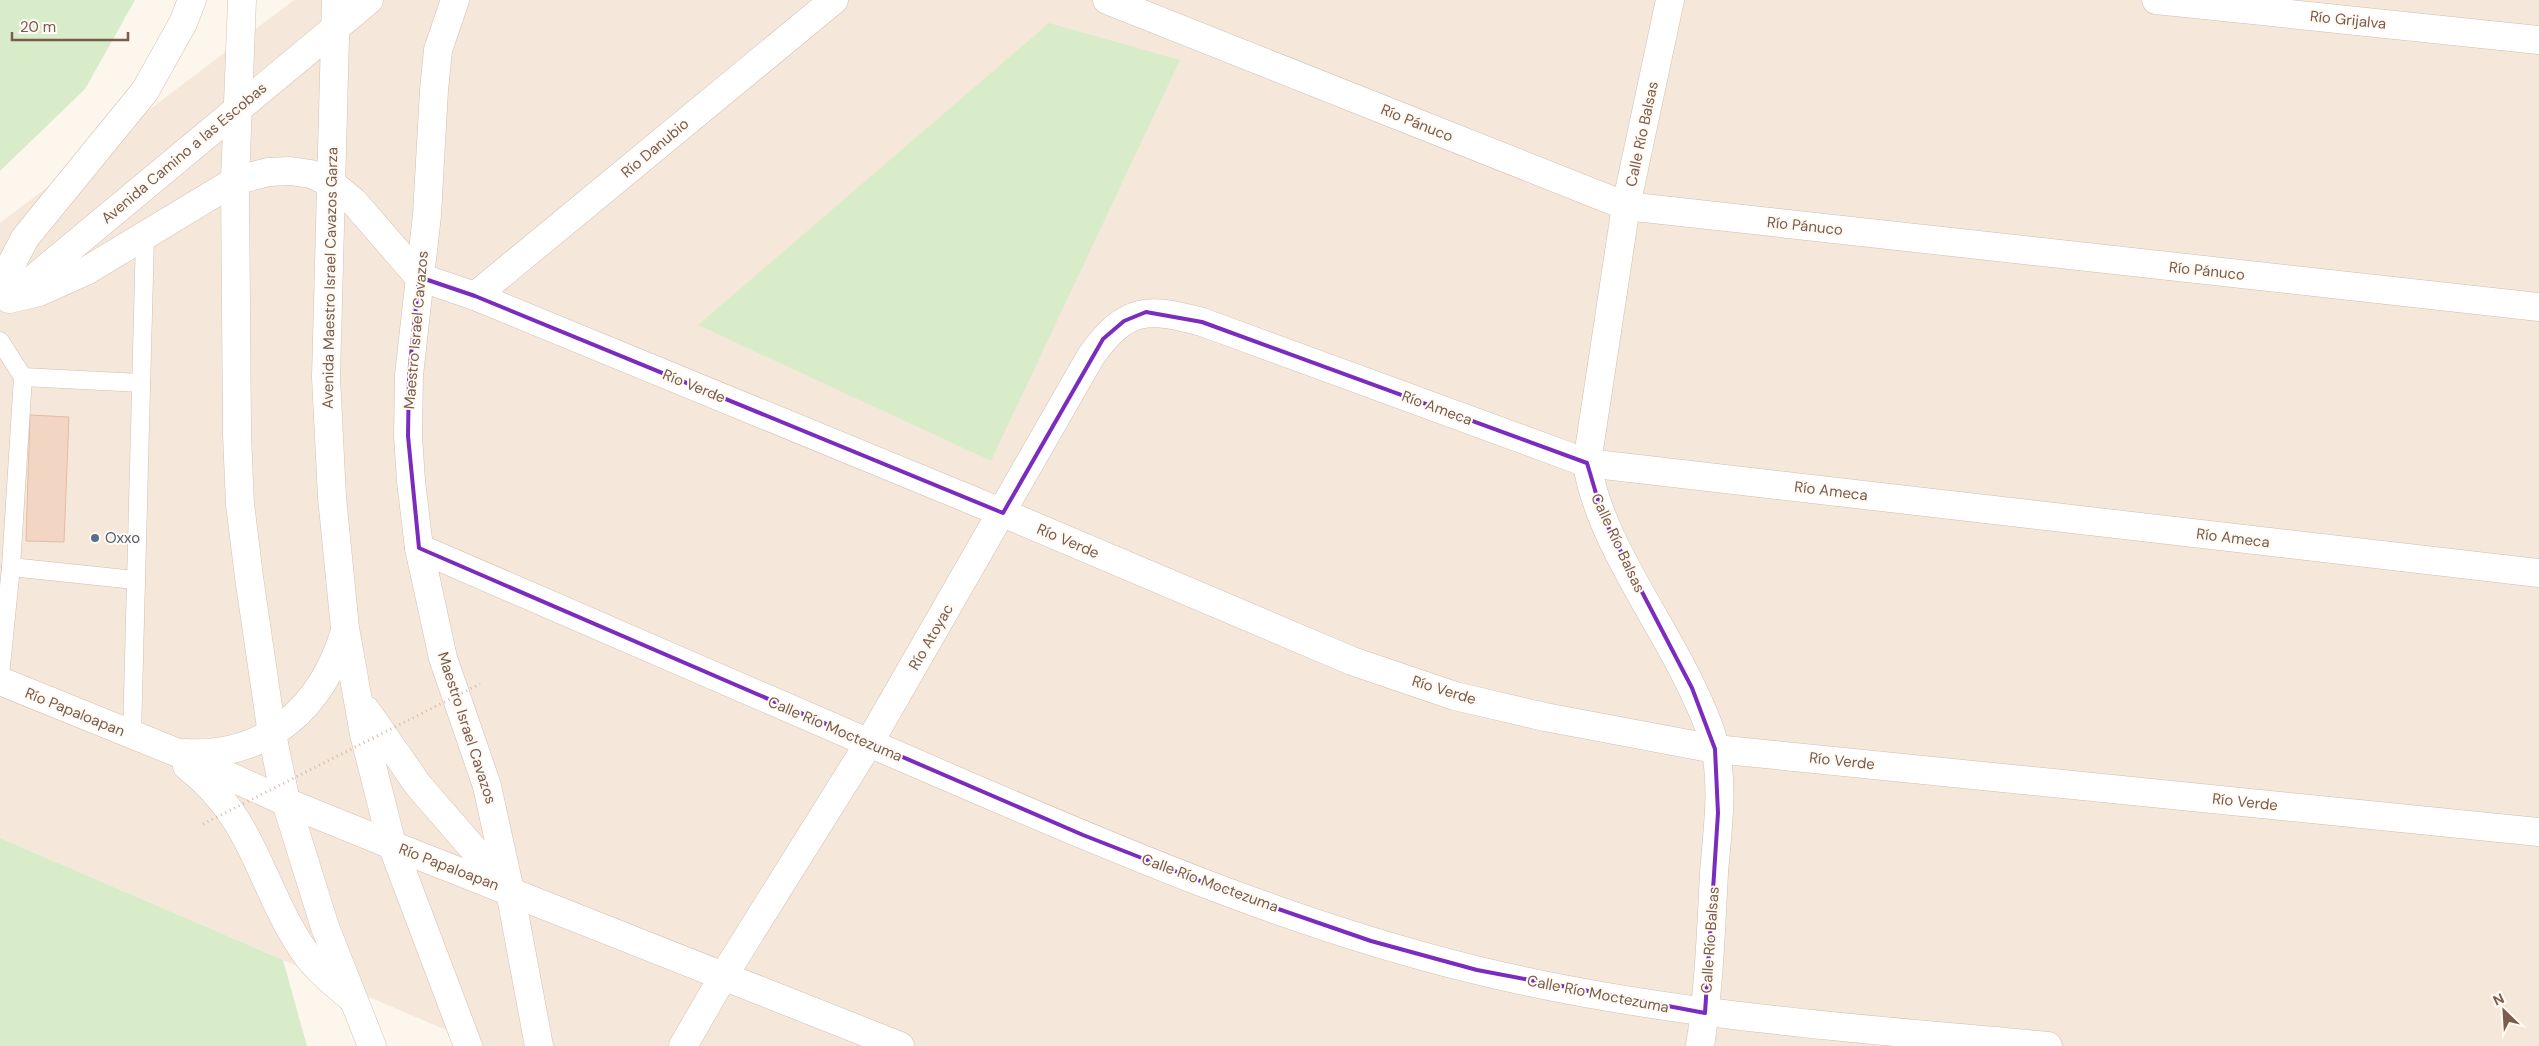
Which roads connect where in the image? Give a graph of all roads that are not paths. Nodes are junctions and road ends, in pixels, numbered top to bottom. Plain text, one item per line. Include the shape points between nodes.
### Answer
1 (192, 0) edge
2 (242, 0) edge
3 (336, 0) edge
4 (369, 0) edge
5 (455, 0) edge
6 (834, 0) edge
7 (1106, 0) edge
8 (1670, 0) edge
9 (2156, 0) edge
10 (334, 28) junction
11 (2539, 40) edge
12 (238, 108) junction
13 (235, 181) junction
14 (331, 184) junction
15 (1626, 206) junction
16 (145, 236) junction
17 (419, 278) junction
18 (475, 296) junction
19 (3, 297) edge
20 (2539, 307) edge
21 (1146, 312) joint
22 (0, 342) edge
23 (24, 376) junction
24 (141, 383) junction
25 (1587, 463) junction
26 (1002, 513) junction
27 (420, 548) junction
28 (11, 567) junction
29 (2539, 573) edge
30 (135, 580) junction
31 (345, 628) junction
32 (0, 675) edge
33 (0, 681) edge
34 (356, 693) junction
35 (272, 734) junction
36 (132, 735) junction
37 (869, 744) junction
38 (1715, 748) junction
39 (170, 750) junction
40 (286, 802) junction
41 (2539, 832) edge
42 (392, 845) junction
43 (510, 891) junction
44 (724, 975) junction
45 (354, 1001) junction
46 (1705, 1013) junction
47 (372, 1046) edge
48 (468, 1046) edge
49 (540, 1046) edge
50 (683, 1046) edge
51 (900, 1046) edge
52 (1700, 1046) edge
53 (2048, 1046) edge

1 - 19 street via 183,23 145,91 25,238
2 - 12 street
3 - 10 street, Avenida Maestro Israel Cavazos Garza
4 - 10 street, Avenida Camino a las Escobas
5 - 17 street, Maestro Israel Cavazos via 438,50 427,215
6 - 18 street, Río Danubio
7 - 15 street, Río Pánuco
8 - 15 street, Calle Río Balsas
9 - 11 street, Río Grijalva
10 - 12 street, Avenida Camino a las Escobas
10 - 14 street, Avenida Maestro Israel Cavazos Garza
12 - 13 street
12 - 19 street, Avenida Camino a las Escobas
13 - 14 street via 268,172 290,171 311,174
13 - 16 street
13 - 35 street via 240,504
14 - 17 street via 354,202
14 - 31 street, Avenida Maestro Israel Cavazos Garza via 326,377 332,497
15 - 20 street, Río Pánuco
15 - 25 street, Calle Río Balsas
16 - 19 street via 86,271 39,292
16 - 24 lane
17 - 18 street, Río Verde
17 - 27 street, Maestro Israel Cavazos via 409,375 408,436
18 - 26 street, Río Verde
21 - 25 street, Río Ameca via 1174,314 1202,322
21 - 26 street, Río Atoyac via 1124,321 1103,339
22 - 23 lane
23 - 24 lane
23 - 28 lane
24 - 30 lane
25 - 29 street, Río Ameca
25 - 38 street, Calle Río Balsas via 1603,517 1692,688
26 - 37 street, Río Atoyac
26 - 38 street, Río Verde via 1352,661 1455,696 1545,717
27 - 37 street, Calle Río Moctezuma
27 - 43 street, Maestro Israel Cavazos via 443,658 487,786
28 - 30 lane
28 - 32 lane
30 - 36 lane
31 - 34 street, Avenida Maestro Israel Cavazos Garza
31 - 35 street via 338,655 326,680 310,702
33 - 36 street, Río Papaloapan
34 - 42 street, Avenida Maestro Israel Cavazos Garza
34 - 43 street via 418,785
35 - 39 street via 222,752
35 - 40 street
36 - 39 street, Río Papaloapan
37 - 44 street, Río Atoyac
37 - 46 street, Calle Río Moctezuma via 1083,835 1226,891 1371,941 1477,970
38 - 41 street, Río Verde
38 - 46 street, Calle Río Balsas via 1718,813
39 - 40 street, Río Papaloapan
39 - 45 street via 216,792 236,817 305,953
40 - 42 street, Río Papaloapan
40 - 45 street via 325,927
42 - 43 street, Río Papaloapan
42 - 48 street, Avenida Maestro Israel Cavazos Garza
43 - 44 street, Río Papaloapan
43 - 49 street, Maestro Israel Cavazos
44 - 50 street, Río Atoyac
44 - 51 street, Río Papaloapan
45 - 47 street
46 - 52 street, Calle Río Balsas
46 - 53 street, Calle Río Moctezuma

